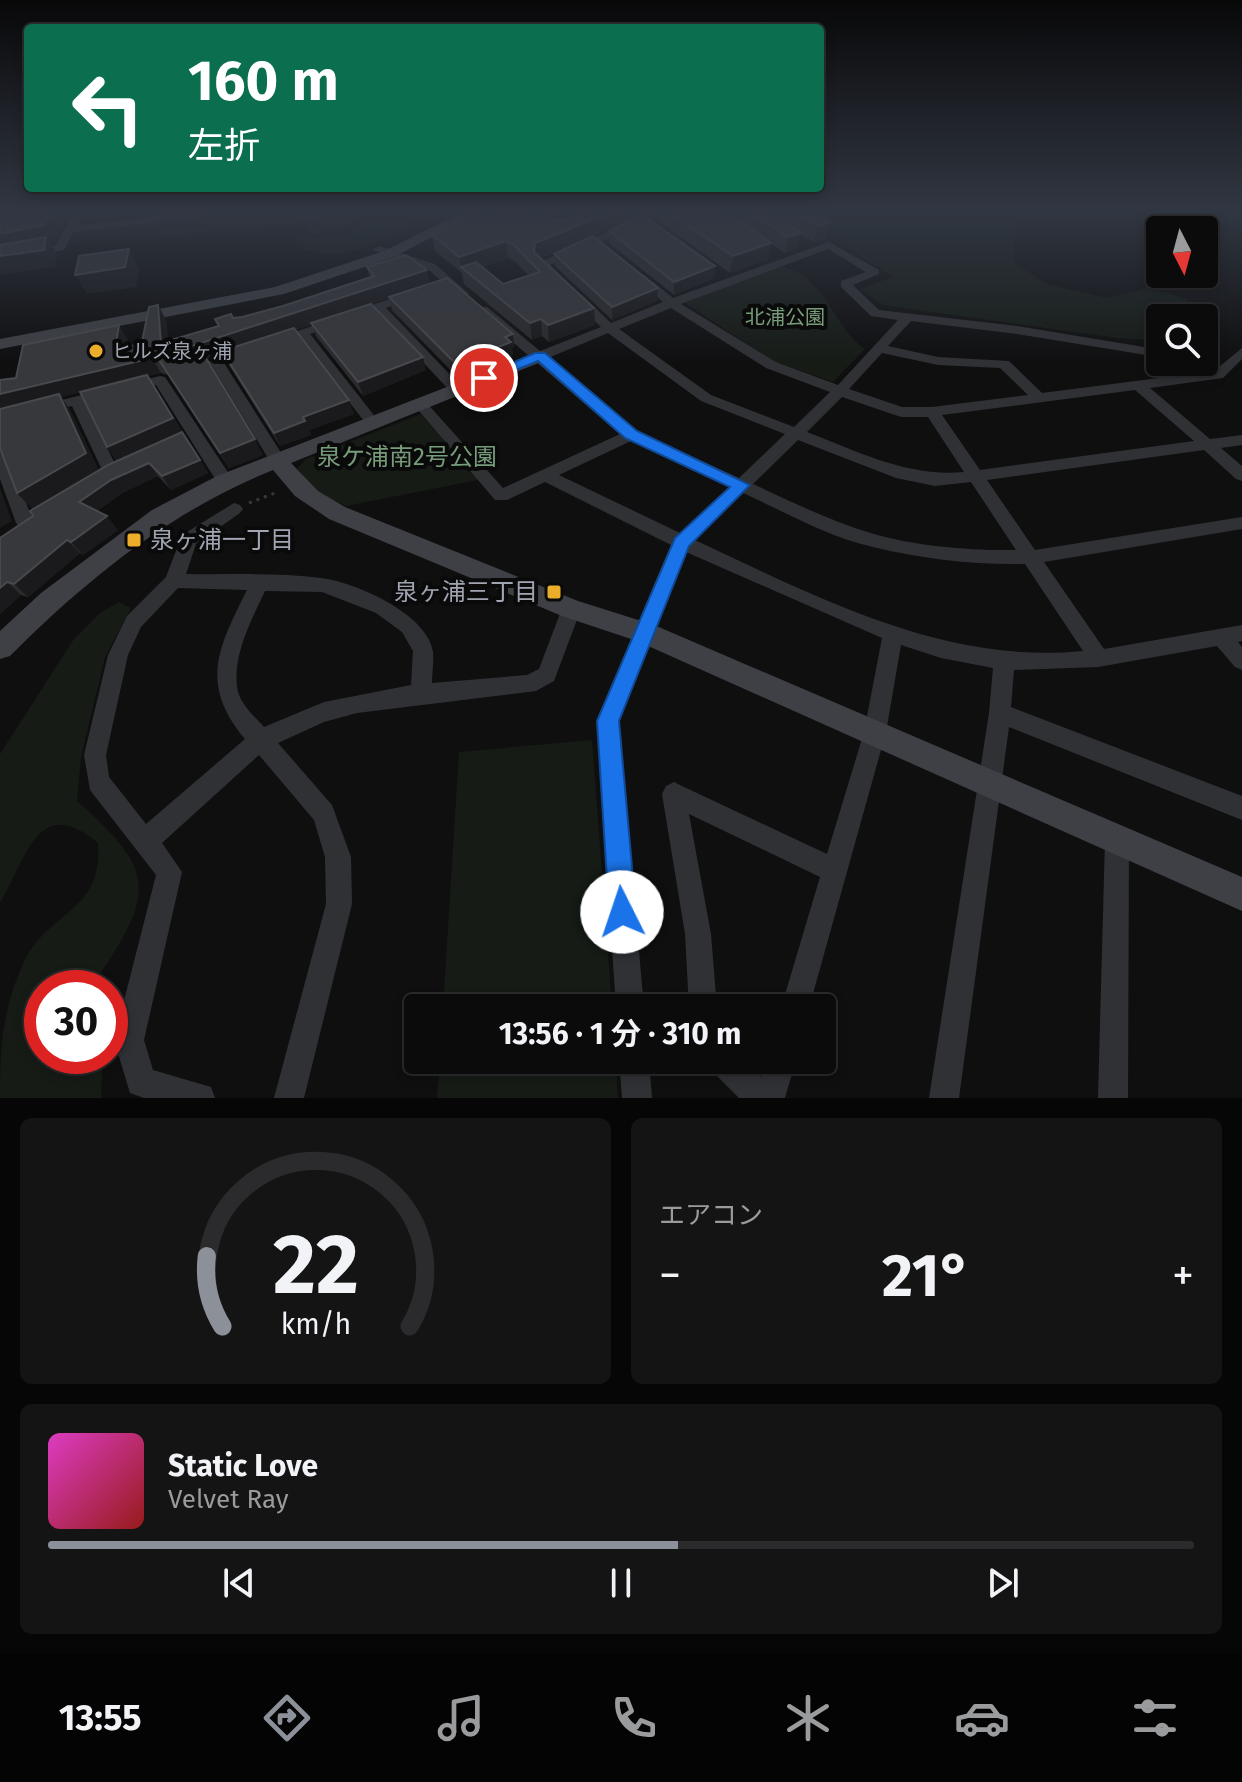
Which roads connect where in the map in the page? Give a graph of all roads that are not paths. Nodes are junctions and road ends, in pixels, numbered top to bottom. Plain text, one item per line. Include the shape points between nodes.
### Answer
1 (353, 261) edge
2 (362, 261) edge
3 (415, 261) edge
4 (548, 261) edge
5 (780, 261) edge
6 (857, 261) edge
7 (629, 268) edge
8 (717, 271) edge
9 (729, 280) junction
10 (451, 284) junction
11 (436, 288) edge
12 (421, 293) edge
13 (673, 304) junction
14 (378, 307) junction
15 (907, 318) junction
16 (609, 328) junction
17 (302, 332) junction
18 (0, 336) edge
19 (0, 344) edge
20 (881, 349) junction
21 (1146, 351) edge
22 (1242, 352) edge
23 (540, 356) junction
24 (1180, 376) edge
25 (1184, 379) junction
26 (1139, 386) junction
27 (456, 389) junction
28 (841, 390) junction
29 (1039, 398) junction
30 (77, 401) junction
31 (420, 404) junction
32 (932, 412) junction
33 (0, 420) edge
34 (372, 422) junction
35 (794, 433) junction
36 (631, 435) junction
37 (1242, 440) edge
38 (1208, 445) junction
39 (0, 457) edge
40 (277, 459) junction
41 (111, 473) edge
42 (1242, 475) edge
43 (976, 476) junction
44 (548, 477) junction
45 (225, 481) junction
46 (742, 485) junction
47 (234, 509) road end
48 (25, 523) edge
49 (1242, 523) edge
50 (681, 543) junction
51 (1032, 557) junction
52 (174, 581) junction
53 (260, 582) junction
54 (571, 609) junction
55 (645, 633) junction
56 (1242, 633) edge
57 (892, 637) junction
58 (1221, 637) junction
59 (0, 648) edge
60 (1099, 658) junction
61 (1004, 660) junction
62 (1242, 661) edge
63 (421, 695) junction
64 (1000, 713) junction
65 (875, 732) junction
66 (261, 741) junction
67 (987, 783) junction
68 (1242, 808) edge
69 (146, 840) junction
70 (1117, 840) junction
71 (833, 870) junction
72 (1242, 894) edge
73 (629, 994) edge
74 (702, 994) edge
75 (799, 994) edge
76 (635, 1074) edge
77 (736, 1074) edge
78 (777, 1074) edge
79 (200, 1098) edge
80 (289, 1098) edge
81 (637, 1098) edge
82 (761, 1098) edge
83 (770, 1098) edge
84 (944, 1098) edge
85 (1113, 1098) edge

1 - 18 street via 265,287
2 - 19 street via 238,301
3 - 10 street via 431,266
4 - 16 street via 542,264
5 - 9 street
6 - 15 street via 875,272 845,284 875,313
7 - 13 street
8 - 9 street
9 - 13 street
10 - 11 street
10 - 23 street
12 - 14 street
13 - 16 street
13 - 28 street via 771,365
14 - 17 street
14 - 27 street
15 - 20 street
15 - 21 street
16 - 23 street
16 - 35 street via 706,398
17 - 34 street
17 - 40 street via 209,363
20 - 28 street
20 - 29 street via 938,361 1004,364
22 - 25 street via 1218,375
23 - 27 street
23 - 36 street
24 - 25 street
25 - 26 street
26 - 29 street
26 - 38 street
27 - 31 street
28 - 32 street via 901,412
28 - 35 street
29 - 32 street
30 - 33 street
30 - 41 street
30 - 45 street via 160,380 186,438
31 - 34 street
31 - 44 street via 501,496
32 - 43 street
34 - 40 street
35 - 43 street via 896,472 935,480
35 - 46 street
36 - 44 street
36 - 46 street
37 - 38 street
38 - 42 street
38 - 43 street
39 - 48 street
40 - 45 street
40 - 54 street via 312,501
43 - 51 street
44 - 50 street
45 - 59 street via 113,549
46 - 50 street
46 - 51 street via 874,541 983,558
47 - 52 street via 188,540
49 - 51 street
50 - 55 street
50 - 57 street
51 - 60 street
52 - 53 street
52 - 69 street via 134,622 118,655 95,755 98,782
53 - 63 street via 323,585 383,607 409,626 423,650
53 - 66 street via 233,638 226,687 238,714
54 - 55 street
54 - 63 street via 547,675 529,684
55 - 65 street
55 - 73 street via 608,721
56 - 58 street
57 - 61 street
57 - 65 street
58 - 60 street
58 - 62 street
60 - 61 street
61 - 64 street
63 - 66 street via 342,706
64 - 67 street
64 - 68 street
65 - 67 street
65 - 71 street
66 - 69 street
66 - 80 street via 324,813 338,857 339,904
67 - 70 street
67 - 84 street
69 - 79 street via 169,872 129,1040 141,1082
70 - 72 street
70 - 85 street
71 - 74 street via 674,794 698,934
71 - 75 street
76 - 81 street
77 - 82 street
78 - 83 street

